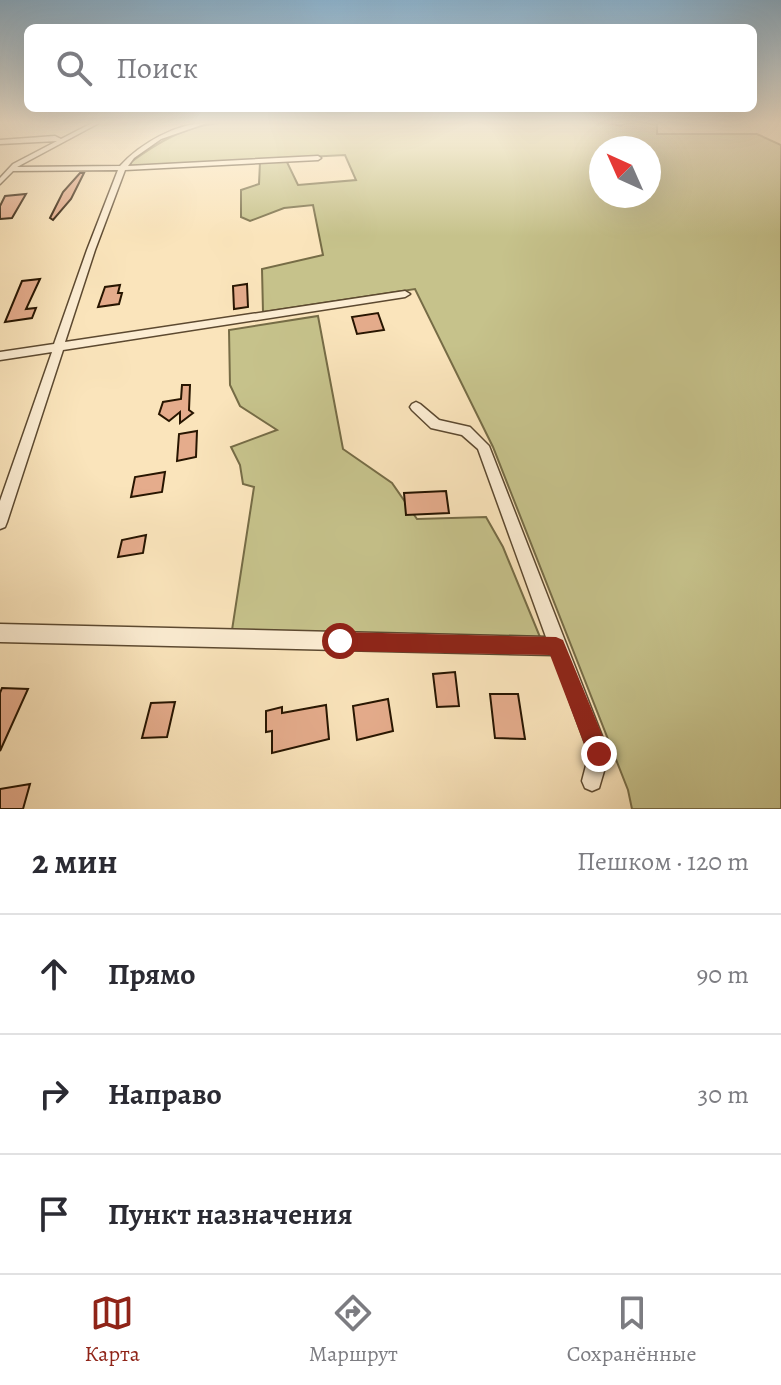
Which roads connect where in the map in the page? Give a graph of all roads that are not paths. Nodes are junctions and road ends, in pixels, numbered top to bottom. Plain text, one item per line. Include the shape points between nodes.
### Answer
1 (27, 161) edge
2 (129, 161) edge
3 (264, 161) edge
4 (122, 168) junction
5 (12, 169) junction
6 (0, 182) edge
7 (405, 294) dead end
8 (58, 348) junction
9 (0, 356) edge
10 (416, 407) dead end
11 (0, 522) edge
12 (0, 633) edge
13 (556, 646) junction
14 (592, 781) dead end

1 - 5 street
2 - 4 street
3 - 4 street
4 - 5 street
4 - 8 street
5 - 6 street
7 - 8 street
8 - 9 street
8 - 11 street
10 - 13 street via 435,424 466,431 483,446
12 - 13 street
13 - 14 street via 599,754

